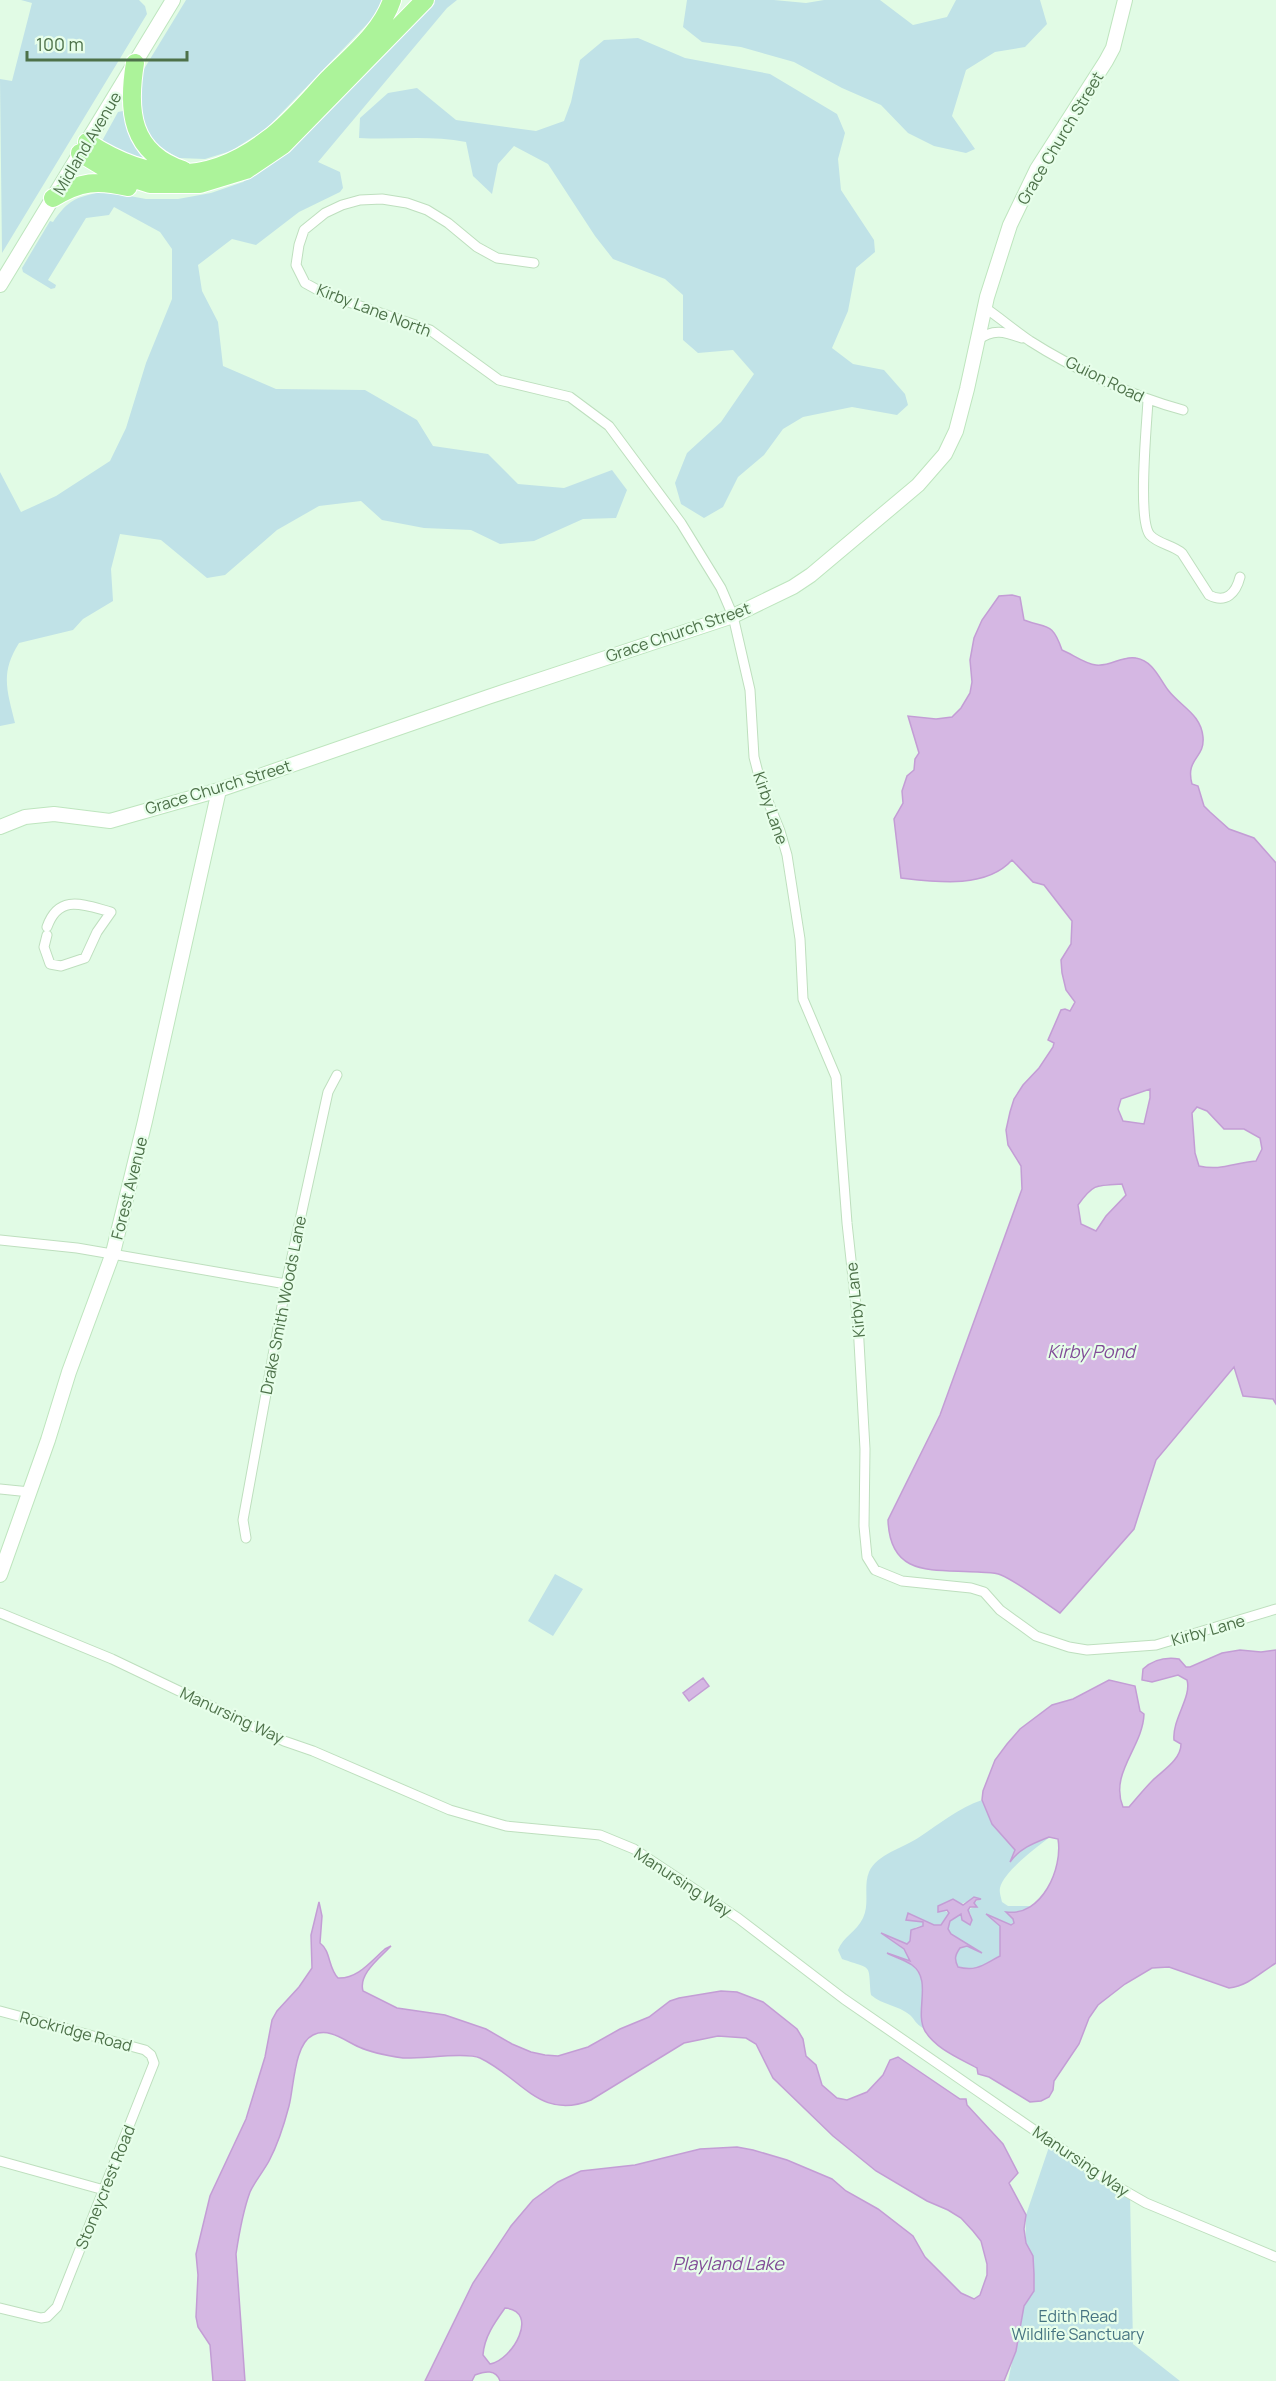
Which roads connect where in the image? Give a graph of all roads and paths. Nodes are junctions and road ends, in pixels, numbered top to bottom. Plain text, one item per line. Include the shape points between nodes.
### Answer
1 (173, 0) edge
2 (392, 0) edge
3 (425, 0) edge
4 (1125, 0) edge
5 (135, 63) junction
6 (84, 147) junction
7 (200, 178) junction
8 (53, 198) junction
9 (534, 263) dead end
10 (4, 270) edge
11 (0, 285) edge
12 (984, 308) junction
13 (978, 340) junction
14 (1029, 340) junction
15 (1148, 400) junction
16 (1183, 410) dead end
17 (1240, 577) dead end
18 (733, 616) junction
19 (219, 790) junction
20 (0, 827) edge
21 (47, 931) joint
22 (337, 1075) dead end
23 (0, 1240) edge
24 (113, 1253) junction
25 (286, 1284) junction
26 (0, 1489) edge
27 (30, 1492) junction
28 (246, 1538) dead end
29 (0, 1575) edge
30 (1276, 1609) edge
31 (0, 1613) edge
32 (0, 2011) edge
33 (151, 2055) joint
34 (0, 2161) edge
35 (104, 2190) junction
36 (1276, 2257) edge
37 (0, 2308) edge

1 - 5 street, Midland Avenue
2 - 7 highway via 367,39 270,138
3 - 7 highway via 272,154 246,170
4 - 12 street, Grace Church Street via 1113,48 1047,152 1018,207
5 - 6 street, Midland Avenue
5 - 7 highway via 130,100 142,140 170,166
6 - 7 highway via 110,171 139,182 167,185
6 - 8 street, Midland Avenue
7 - 8 highway via 166,191 86,183
8 - 10 street, Midland Avenue
9 - 18 street, Kirby Lane North via 497,258 427,210 382,199 360,200 325,213 304,230 296,265 305,283 325,294 430,330 499,380 570,397 609,426 681,523 721,588
10 - 11 street, Midland Avenue
12 - 13 street, Grace Church Street
12 - 14 street, Guion Road
13 - 14 street, Guion Road via 994,332
13 - 18 street, Grace Church Street via 956,431 938,465 826,564 793,587
14 - 15 street, Guion Road
15 - 16 street, Guion Road
15 - 17 street via 1144,501 1147,530 1156,540 1182,553 1209,596 1228,597
18 - 19 street, Grace Church Street
18 - 30 street, Kirby Lane via 750,690 754,757 787,855 800,939 803,999 836,1077 858,1324 866,1449 867,1557 875,1570 902,1581 984,1592 1000,1610 1036,1635 1087,1650 1156,1645
19 - 20 street, Grace Church Street via 110,821 54,814 25,817
19 - 24 street, Forest Avenue
21 - 21 street via 51,916 68,904 111,912 84,958 71,964 50,964 44,946
22 - 25 street, Drake Smith Woods Lane via 328,1092
23 - 24 street
24 - 25 street
24 - 27 street, Forest Avenue
25 - 28 street, Drake Smith Woods Lane via 243,1520
26 - 27 street
27 - 29 street, Forest Avenue
31 - 36 street, Manursing Way via 112,1659 284,1741 450,1810 506,1826 600,1835 634,1850 738,1918 844,1999 1111,2184 1146,2203
32 - 33 street, Rockridge Road via 145,2050
33 - 35 street, Stoneycrest Road via 154,2063
34 - 35 street
35 - 37 street, Stoneycrest Road via 57,2307 47,2317

